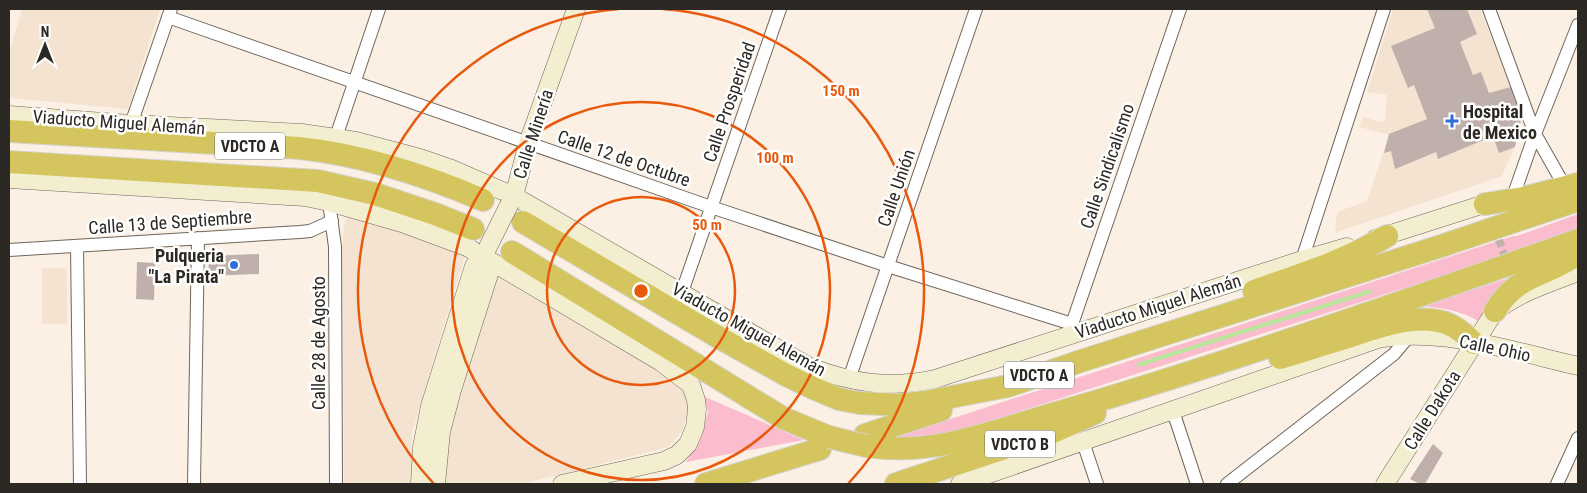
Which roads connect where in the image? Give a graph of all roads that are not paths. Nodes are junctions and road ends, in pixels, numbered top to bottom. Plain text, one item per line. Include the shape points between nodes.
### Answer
1 (379, 9) edge
2 (576, 9) edge
3 (780, 9) edge
4 (976, 9) edge
5 (1180, 9) edge
6 (1384, 9) edge
7 (1489, 9) edge
8 (170, 13) edge
9 (1578, 25) edge
10 (354, 83) junction
11 (9, 115) edge
12 (131, 124) junction
13 (9, 131) edge
14 (1535, 134) junction
15 (336, 137) junction
16 (528, 143) junction
17 (9, 162) edge
18 (1578, 172) edge
19 (9, 179) edge
20 (1569, 181) edge
21 (1514, 194) junction
22 (483, 200) dead end
23 (512, 200) junction
24 (1578, 200) edge
25 (329, 202) junction
26 (1485, 204) junction
27 (711, 207) junction
28 (332, 221) junction
29 (523, 222) dead end
30 (472, 229) dead end
31 (1386, 236) junction
32 (198, 238) junction
33 (1578, 240) edge
34 (76, 246) junction
35 (9, 250) edge
36 (485, 252) junction
37 (512, 252) dead end
38 (1578, 254) edge
39 (1302, 260) junction
40 (888, 266) junction
41 (1578, 272) edge
42 (682, 292) junction
43 (1495, 311) junction
44 (639, 328) junction
45 (1070, 329) junction
46 (1410, 335) junction
47 (1474, 342) junction
48 (656, 359) junction
49 (690, 360) junction
50 (1081, 361) junction
51 (1217, 363) junction
52 (1578, 366) edge
53 (849, 380) junction
54 (1008, 386) junction
55 (1137, 389) junction
56 (1173, 411) junction
57 (1578, 438) edge
58 (865, 440) junction
59 (1083, 442) junction
60 (825, 443) junction
61 (80, 484) edge
62 (194, 484) edge
63 (336, 484) edge
64 (420, 484) edge
65 (436, 484) edge
66 (562, 484) edge
67 (706, 484) edge
68 (896, 484) edge
69 (960, 484) edge
70 (1097, 484) edge
71 (1197, 484) edge
72 (1227, 484) edge
73 (1385, 484) edge
74 (1558, 484) edge

1 - 10 street
2 - 16 main road, Calle Minería
3 - 27 street, Calle Prosperidad
4 - 40 street, Calle Unión
5 - 45 street, Calle Sindicalismo
6 - 39 street
7 - 14 street
8 - 10 street, Calle 12 de Octubre
8 - 12 street
9 - 14 street
10 - 15 street
10 - 16 street, Calle 12 de Octubre
11 - 12 main road, Viaducto Miguel Alemán
12 - 15 main road, Viaducto Miguel Alemán
13 - 22 highway, Viaducto Miguel Alemán / VDCTO A via 324,151 409,172
14 - 20 street
14 - 21 street
15 - 23 main road, Viaducto Miguel Alemán via 452,168
16 - 23 main road, Calle Minería
16 - 27 street, Calle 12 de Octubre
17 - 30 highway, VDCTO A via 318,181 374,194
18 - 20 main road, Viaducto Miguel Alemán
19 - 25 main road via 305,197
20 - 21 main road, Viaducto Miguel Alemán
20 - 26 highway via 1523,198
21 - 26 main road, Viaducto Miguel Alemán
23 - 36 main road, Calle Minería, bridge
23 - 42 main road, Viaducto Miguel Alemán
24 - 50 highway, Viaducto Miguel Alemán / VDCTO A
25 - 28 street, Calle 28 de Agosto
25 - 36 main road via 411,225
26 - 31 main road, Viaducto Miguel Alemán
27 - 40 street, Calle 12 de Octubre
27 - 42 street, Calle Prosperidad
28 - 32 street, Calle 13 de Septiembre via 310,230
28 - 63 street, Calle 28 de Agosto via 335,247
29 - 54 highway, Viaducto Miguel Alemán / VDCTO A via 786,375 839,399 902,405
31 - 39 main road, Viaducto Miguel Alemán
31 - 50 highway via 1336,262 1138,328
32 - 34 street, Calle 13 de Septiembre
32 - 62 street
33 - 51 highway, VDCTO A
34 - 35 street, Calle 13 de Septiembre
34 - 61 street
36 - 48 main road
36 - 64 main road, Calle Minería via 474,266 430,406 422,447
36 - 65 main road via 489,274 441,432
37 - 44 highway, VDCTO A
38 - 43 highway via 1515,286
39 - 45 main road, Viaducto Miguel Alemán
40 - 45 street, Calle 12 de Octubre
40 - 53 street, Calle Unión
41 - 43 main road via 1525,292
42 - 53 main road, Viaducto Miguel Alemán via 808,366
43 - 47 main road, Calle Dakota
44 - 48 highway
44 - 49 highway, VDCTO A
45 - 53 main road, Viaducto Miguel Alemán via 935,379 908,384
46 - 47 main road, Calle Ohio
46 - 56 main road via 1378,339
46 - 72 street via 1394,354
47 - 51 highway via 1458,328 1444,322 1421,320 1379,327 1274,360 1246,364
47 - 52 main road, Calle Ohio
47 - 73 main road, Calle Dakota
48 - 49 highway
48 - 66 main road via 691,385 694,392 697,418 688,444 677,455 664,461
49 - 60 highway, VDCTO A
50 - 54 highway, Viaducto Miguel Alemán / VDCTO A
51 - 55 highway, VDCTO A
54 - 58 highway
55 - 58 highway, VDCTO A via 977,437 931,447 901,449
55 - 68 highway, VDCTO B via 1106,408 1053,432
56 - 59 main road
56 - 71 street
57 - 74 street
58 - 60 highway, VDCTO A, bridge
59 - 69 main road
59 - 70 street
60 - 67 highway

